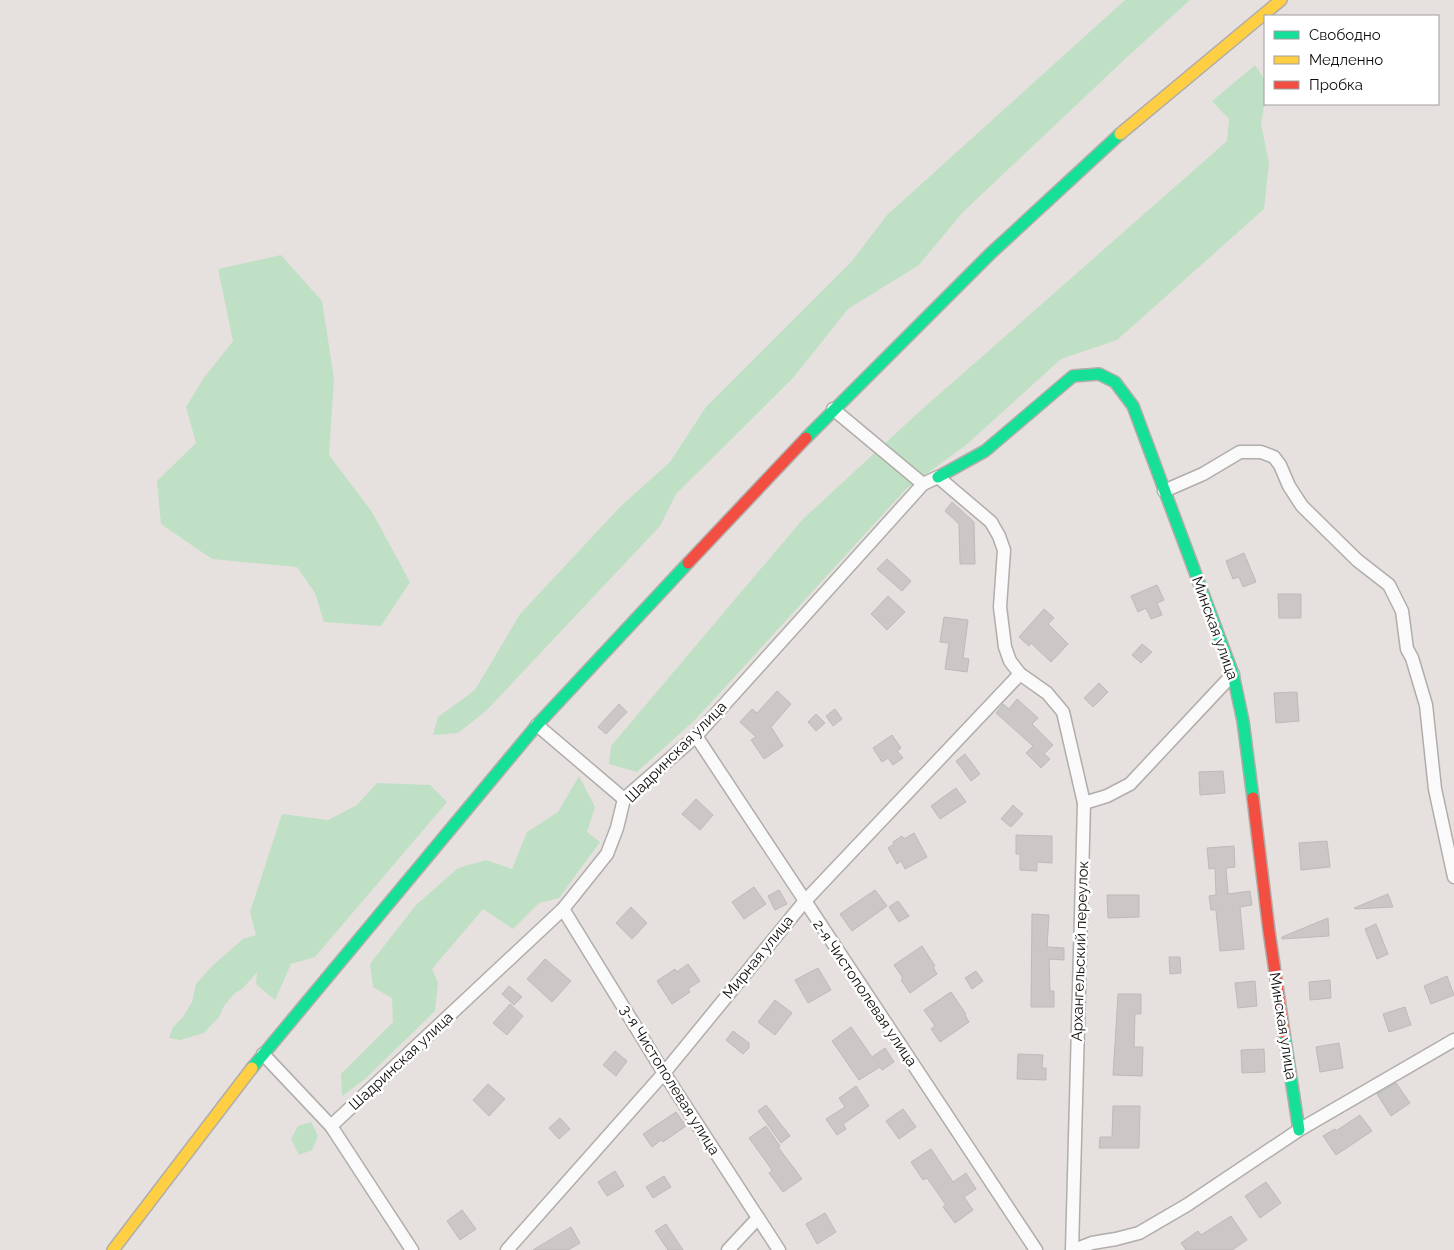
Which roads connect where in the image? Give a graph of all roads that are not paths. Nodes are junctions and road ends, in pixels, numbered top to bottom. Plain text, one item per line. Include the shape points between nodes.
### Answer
1 (1282, 0) edge
2 (833, 409) junction
3 (938, 476) junction
4 (923, 484) junction
5 (1164, 491) junction
6 (1020, 674) junction
7 (1233, 674) junction
8 (537, 725) junction
9 (696, 736) junction
10 (624, 799) junction
11 (1084, 803) junction
12 (1454, 877) edge
13 (804, 902) junction
14 (563, 909) junction
15 (1454, 1040) edge
16 (262, 1054) junction
17 (664, 1073) junction
18 (332, 1126) junction
19 (1299, 1130) junction
20 (758, 1218) junction
21 (113, 1250) edge
22 (412, 1250) edge
23 (507, 1250) edge
24 (728, 1250) edge
25 (780, 1250) edge
26 (1036, 1250) edge
27 (1073, 1250) edge

1 - 2 main road via 1116,137 990,254
2 - 4 street
2 - 8 main road
3 - 4 street, Шадринская улица
3 - 5 main road, Минская улица via 985,451 1074,376 1099,374 1115,382 1133,406
3 - 6 street via 991,522 999,536 1004,550 1000,607 1005,647
4 - 9 street, Шадринская улица
5 - 7 main road, Минская улица
5 - 12 street via 1203,474 1240,452 1261,452 1274,457 1302,506 1357,560 1389,585 1402,610 1407,649 1426,705 1435,789
6 - 11 street, Архангельский переулок via 1047,693 1063,712
6 - 13 street, Мирная улица
7 - 11 street via 1130,784
7 - 19 main road, Минская улица via 1243,721 1269,931
8 - 10 street
8 - 16 main road
9 - 10 street, Шадринская улица
9 - 13 street, 2-я Чистополевая улица
10 - 14 street, Шадринская улица via 608,854
11 - 27 street, Архангельский переулок
13 - 17 street, Мирная улица
13 - 26 street, 2-я Чистополевая улица
14 - 17 street, 3-я Чистополевая улица
14 - 18 street, Шадринская улица
15 - 19 street
16 - 18 street
16 - 21 main road
17 - 20 street, 3-я Чистополевая улица
17 - 23 street, Мирная улица
18 - 22 street
19 - 27 street via 1139,1233
20 - 24 street
20 - 25 street, 3-я Чистополевая улица

